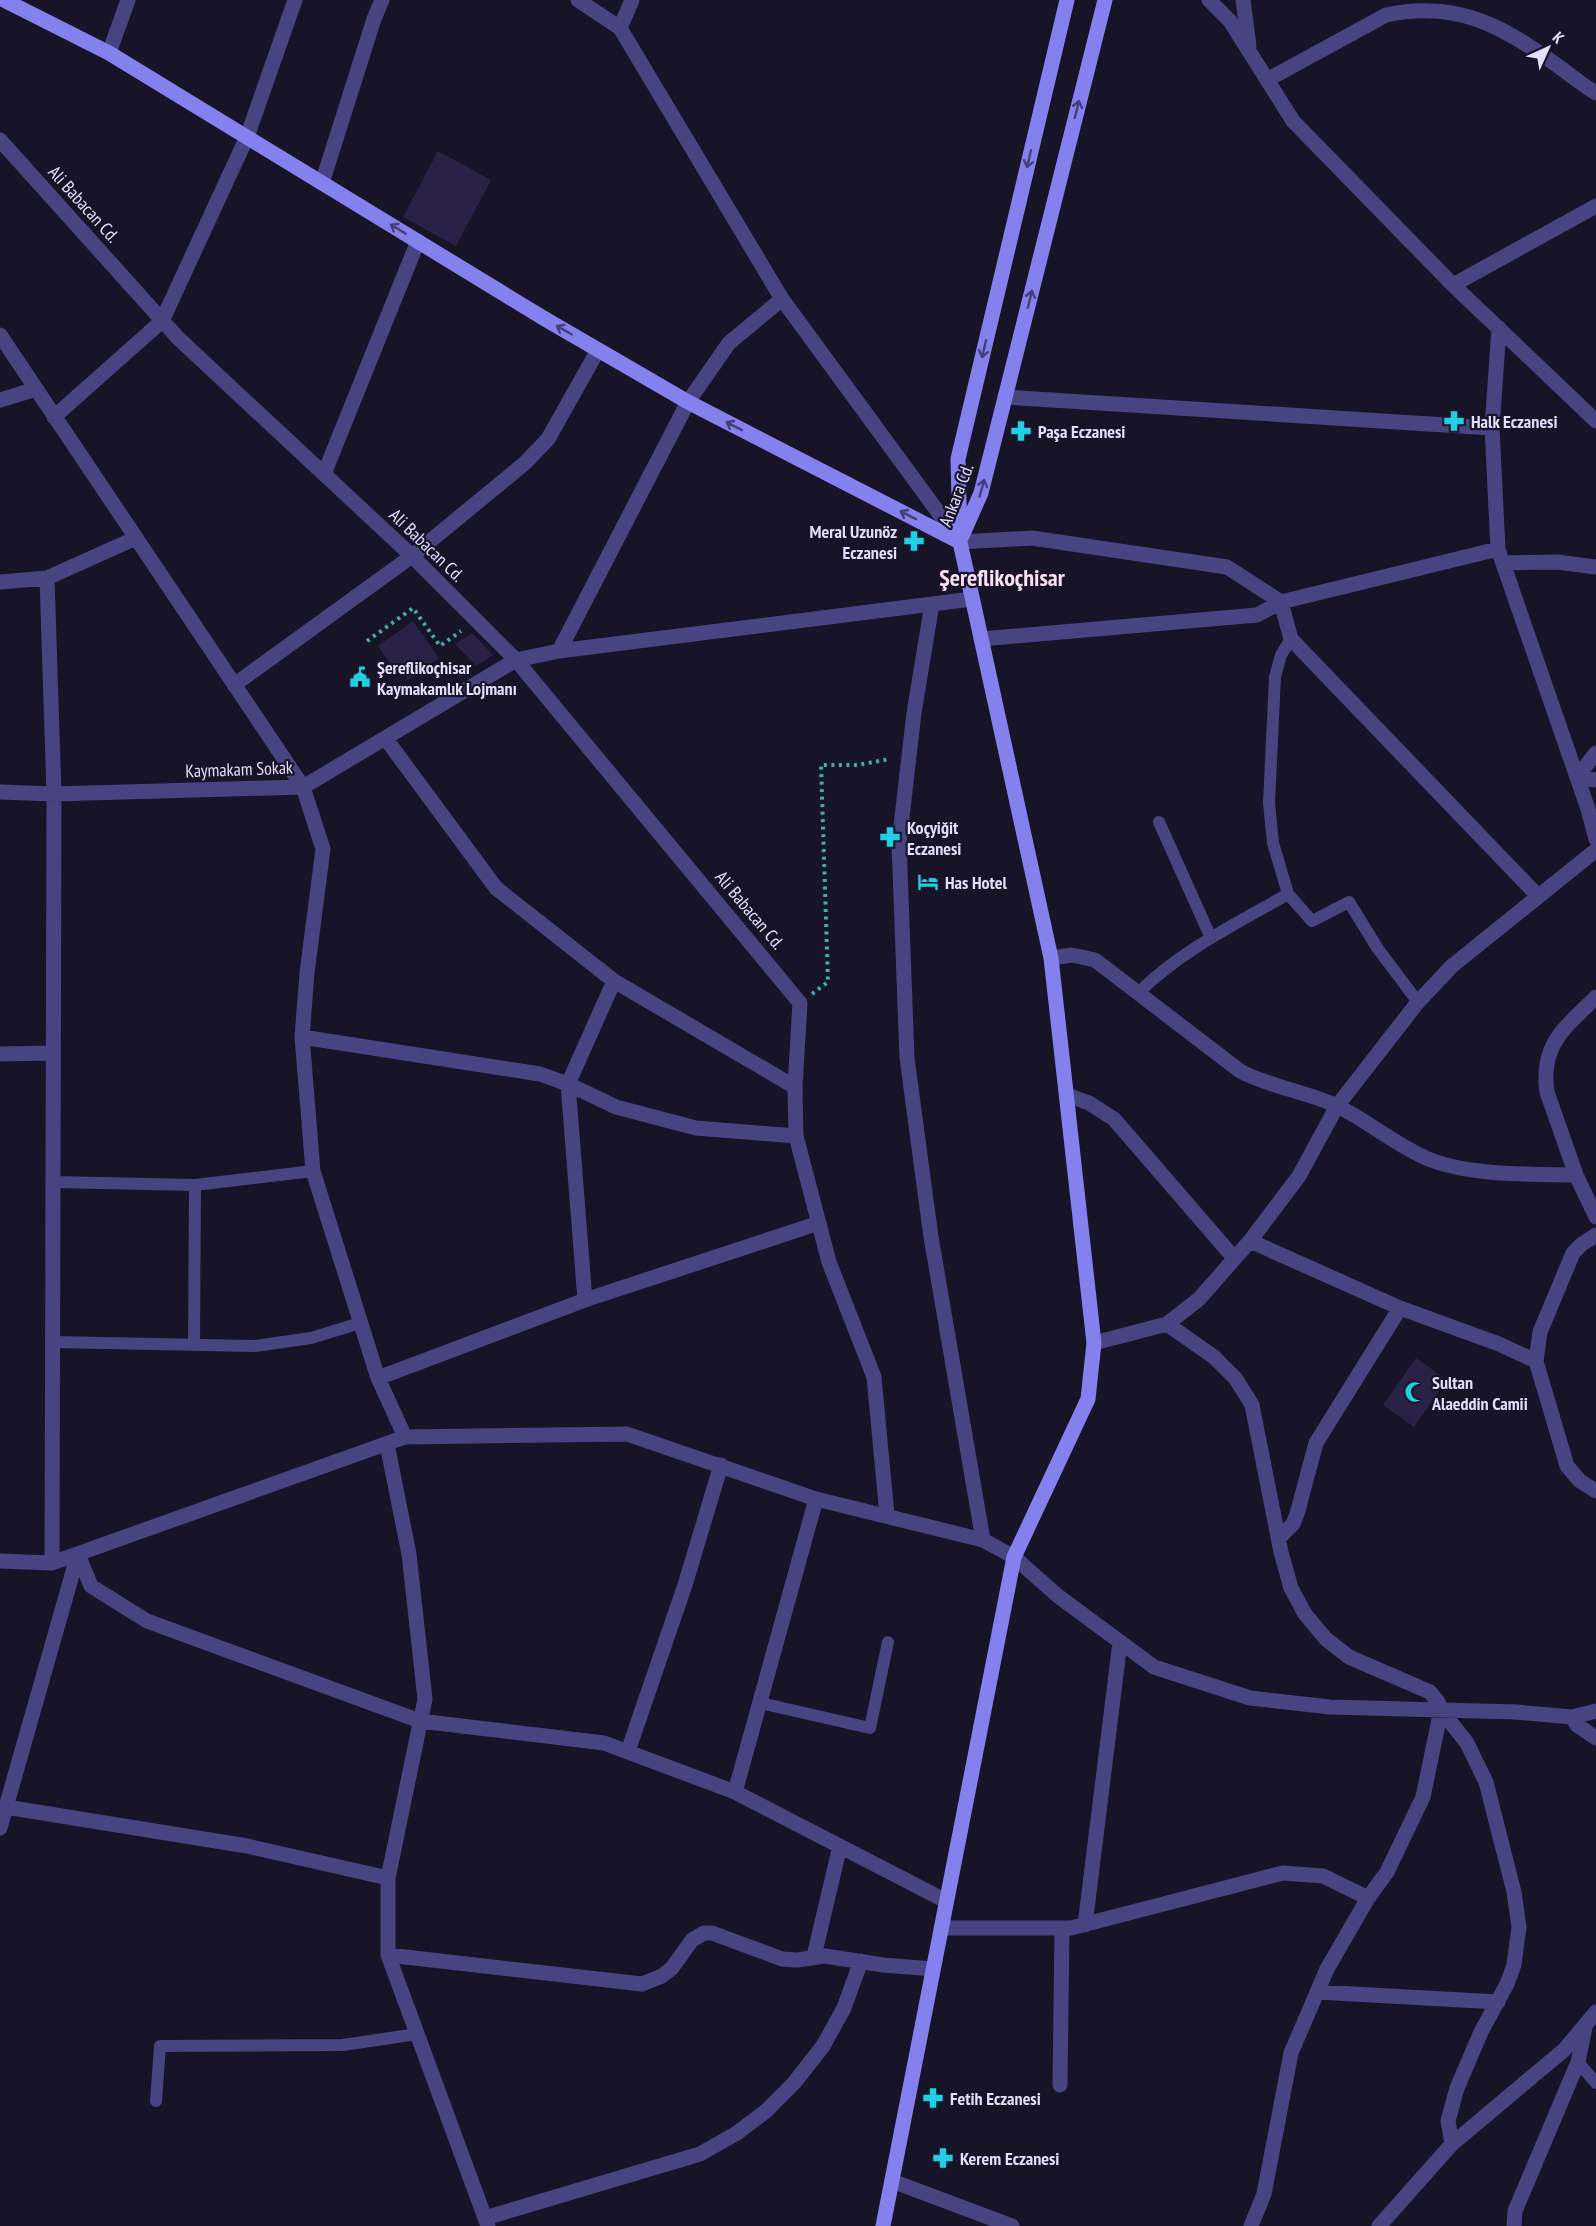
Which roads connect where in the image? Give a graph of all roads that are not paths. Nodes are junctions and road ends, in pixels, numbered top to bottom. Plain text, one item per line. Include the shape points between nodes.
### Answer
1 (4, 0) edge
2 (128, 0) edge
3 (295, 0) edge
4 (382, 0) edge
5 (578, 0) edge
6 (632, 0) edge
7 (1067, 0) edge
8 (1105, 0) edge
9 (1209, 0) edge
10 (1243, 0) edge
11 (620, 28) junction
12 (1250, 52) junction
13 (109, 53) junction
14 (1267, 80) junction
15 (1596, 93) edge
16 (247, 137) junction
17 (0, 140) edge
18 (322, 183) junction
19 (1596, 206) edge
20 (418, 242) junction
21 (1453, 285) junction
22 (782, 299) junction
23 (162, 321) junction
24 (1499, 328) junction
25 (0, 335) edge
26 (598, 350) junction
27 (36, 389) junction
28 (1005, 397) junction
29 (0, 400) edge
30 (688, 402) junction
31 (54, 417) junction
32 (1596, 421) edge
33 (1492, 428) junction
34 (324, 474) junction
35 (136, 538) junction
36 (960, 542) junction
37 (412, 556) junction
38 (1501, 556) junction
39 (1596, 567) edge
40 (46, 578) junction
41 (0, 582) edge
42 (972, 599) junction
43 (1281, 602) junction
44 (932, 604) junction
45 (981, 639) junction
46 (1292, 639) junction
47 (559, 651) junction
48 (516, 660) junction
49 (234, 685) junction
50 (386, 739) junction
51 (1596, 753) edge
52 (1577, 777) junction
53 (1596, 780) edge
54 (303, 787) junction
55 (0, 792) edge
56 (54, 794) junction
57 (1158, 822) dead end
58 (1596, 839) edge
59 (1596, 850) edge
60 (1287, 894) junction
61 (1538, 896) junction
62 (1211, 938) junction
63 (1051, 958) junction
64 (614, 981) junction
65 (1139, 992) junction
66 (1596, 997) edge
67 (1418, 1002) junction
68 (303, 1037) junction
69 (53, 1053) junction
70 (0, 1054) edge
71 (568, 1084) junction
72 (795, 1087) junction
73 (1067, 1095) junction
74 (1337, 1106) junction
75 (796, 1136) junction
76 (314, 1171) junction
77 (1576, 1175) junction
78 (53, 1182) junction
79 (195, 1185) junction
80 (1596, 1217) edge
81 (819, 1223) junction
82 (1596, 1235) edge
83 (1250, 1241) junction
84 (1234, 1258) junction
85 (585, 1300) junction
86 (1400, 1308) junction
87 (360, 1323) junction
88 (1167, 1324) junction
89 (53, 1342) junction
90 (194, 1343) junction
91 (1094, 1343) junction
92 (1536, 1361) junction
93 (378, 1378) junction
94 (405, 1437) junction
95 (387, 1444) junction
96 (721, 1465) junction
97 (1596, 1491) edge
98 (816, 1499) junction
99 (887, 1515) junction
100 (1278, 1538) junction
101 (983, 1540) junction
102 (78, 1554) junction
103 (1014, 1557) junction
104 (0, 1561) edge
105 (52, 1563) junction
106 (888, 1642) dead end
107 (1120, 1642) junction
108 (760, 1702) junction
109 (1441, 1710) junction
110 (1596, 1711) edge
111 (1572, 1717) junction
112 (420, 1721) junction
113 (1596, 1738) edge
114 (628, 1752) junction
115 (735, 1792) junction
116 (6, 1807) junction
117 (0, 1828) edge
118 (840, 1846) junction
119 (388, 1878) junction
120 (1368, 1898) junction
121 (946, 1901) junction
122 (1085, 1924) junction
123 (941, 1928) junction
124 (1062, 1928) junction
125 (388, 1954) junction
126 (814, 1956) junction
127 (861, 1961) junction
128 (933, 1969) junction
129 (1317, 1992) junction
130 (1498, 2002) junction
131 (1596, 2012) edge
132 (1585, 2025) junction
133 (417, 2034) junction
134 (1578, 2062) junction
135 (1596, 2083) edge
136 (1060, 2085) dead end
137 (156, 2101) dead end
138 (1452, 2144) junction
139 (892, 2181) junction
140 (486, 2222) edge
141 (883, 2226) edge
142 (1012, 2226) edge
143 (1251, 2226) edge
144 (1379, 2226) edge
145 (1515, 2226) edge

1 - 13 main road
2 - 13 street
3 - 16 street
4 - 18 street
5 - 11 street
6 - 11 street
7 -> 36 main road, Ankara Cd. via 958,459
28 -> 8 main road, Ankara Cd.
9 - 12 street via 1230,21
10 - 12 street
11 - 22 street
12 - 14 street
13 - 16 main road
14 - 15 street via 1386,15 1403,9 1437,7 1469,13 1518,37
14 - 21 street via 1293,121
16 - 18 main road
16 - 23 street
17 - 23 street, Ali Babacan Cd.
20 -> 18 main road
19 - 21 street
26 -> 20 main road
20 - 34 street
21 - 24 street
22 - 30 street via 729,343
22 - 36 street
23 - 31 street
23 - 34 street, Ali Babacan Cd.
24 - 32 street
24 - 33 street
25 - 27 street
26 - 30 main road
26 - 37 street via 548,439 525,464
27 - 29 street
27 - 31 street
28 - 33 street
36 -> 28 main road, Ankara Cd. via 981,493
36 -> 30 main road
30 - 47 street
31 - 35 street
33 - 38 street
34 - 37 street, Ali Babacan Cd.
35 - 40 street
35 - 49 street
36 - 42 main road
36 - 43 street via 1032,538 1227,567
37 - 48 street, Ali Babacan Cd.
37 - 49 street
38 - 39 street
38 - 43 street
38 - 52 street
40 - 41 street
40 - 56 street
42 - 44 street, Kaymakam Sokak
42 - 45 main road
43 - 45 street via 1257,615
43 - 46 street
44 - 47 street, Kaymakam Sokak
44 - 101 street via 899,843 907,1058 931,1237
45 - 63 main road
46 - 60 lane via 1281,655 1275,677 1269,803 1273,843
46 - 61 street
47 - 48 street, Kaymakam Sokak
48 - 50 street, Kaymakam Sokak
48 - 72 street, Ali Babacan Cd. via 800,1003
49 - 54 street
50 - 54 street, Kaymakam Sokak
50 - 64 street via 496,888
51 - 52 street
52 - 53 street
52 - 58 street
54 - 56 street, Kaymakam Sokak
54 - 68 street via 323,849
55 - 56 street, Kaymakam Sokak
56 - 69 street
57 - 62 lane
59 - 61 street
60 - 62 lane
60 - 67 lane via 1312,921 1349,902
61 - 67 street via 1452,966
62 - 65 lane via 1172,963
63 - 65 street via 1072,955 1095,960
63 - 73 main road
64 - 71 street
64 - 72 street
65 - 74 street via 1240,1071
66 - 77 street via 1558,1034 1546,1064 1547,1092
67 - 74 street
68 - 71 street via 540,1074
68 - 76 street
69 - 70 street
69 - 78 street
71 - 75 street via 616,1107 696,1128
71 - 85 street
72 - 75 street
73 - 84 street via 1114,1119
73 - 91 main road
74 - 77 street via 1427,1159 1501,1173
74 - 83 street via 1299,1176
75 - 81 street
76 - 79 lane
76 - 87 street
77 - 80 street
78 - 79 lane
78 - 89 street
79 - 90 lane
81 - 85 street
81 - 99 street via 874,1377
82 - 92 street via 1573,1253 1540,1332
83 - 84 street
83 - 86 street
84 - 88 street via 1199,1299
85 - 93 street
86 - 92 street
86 - 100 street via 1316,1443 1293,1524
87 - 90 lane via 285,1343
87 - 93 street
88 - 91 street
88 - 100 street via 1214,1357 1236,1379 1252,1405
89 - 90 lane
89 - 105 street
91 - 103 main road via 1088,1399
92 - 97 street via 1567,1466
93 - 94 street
94 - 95 street
94 - 96 street via 627,1434
95 - 102 street
95 - 112 street via 409,1554 425,1699
96 - 98 street
96 - 114 street
98 - 99 street
98 - 108 street
99 - 101 street
100 - 109 street via 1291,1588 1305,1614 1326,1639 1349,1657 1430,1692
101 - 103 street
102 - 105 street
102 - 112 street via 91,1586 147,1621
102 - 116 street
103 - 107 street
103 - 121 main road
104 - 105 street
106 - 108 lane via 870,1728
107 - 109 street via 1154,1667 1250,1698 1330,1707
107 - 122 street
108 - 115 street
109 - 111 street
109 - 120 street via 1423,1797 1387,1872
109 - 130 street via 1467,1743 1486,1782 1517,1909 1514,1965
110 - 111 street
111 - 113 street via 1576,1725
112 - 114 street via 604,1743
112 - 119 street
114 - 115 street
115 - 118 street
116 - 117 street
116 - 119 street via 247,1846
118 - 121 street
118 - 126 street
119 - 125 street
120 - 122 street via 1323,1876 1283,1873
120 - 129 street
121 - 123 main road
122 - 124 street
123 - 124 street
123 - 128 main road
124 - 136 street
125 - 126 street via 642,1984 672,1968 692,1940 704,1933 782,1959
125 - 133 street
126 - 127 street
127 - 128 street
127 - 140 street via 844,2008 823,2046 794,2083 736,2133 700,2154
128 - 139 main road
129 - 130 street
129 - 143 street via 1291,2053 1264,2194
130 - 138 street via 1457,2088 1448,2121
131 - 132 street
132 - 134 street
132 - 138 street via 1564,2050
133 - 137 lane via 343,2045 160,2046
133 - 140 street
134 - 135 lane
134 - 145 street via 1515,2211
138 - 144 street
139 - 141 main road
139 - 142 street

